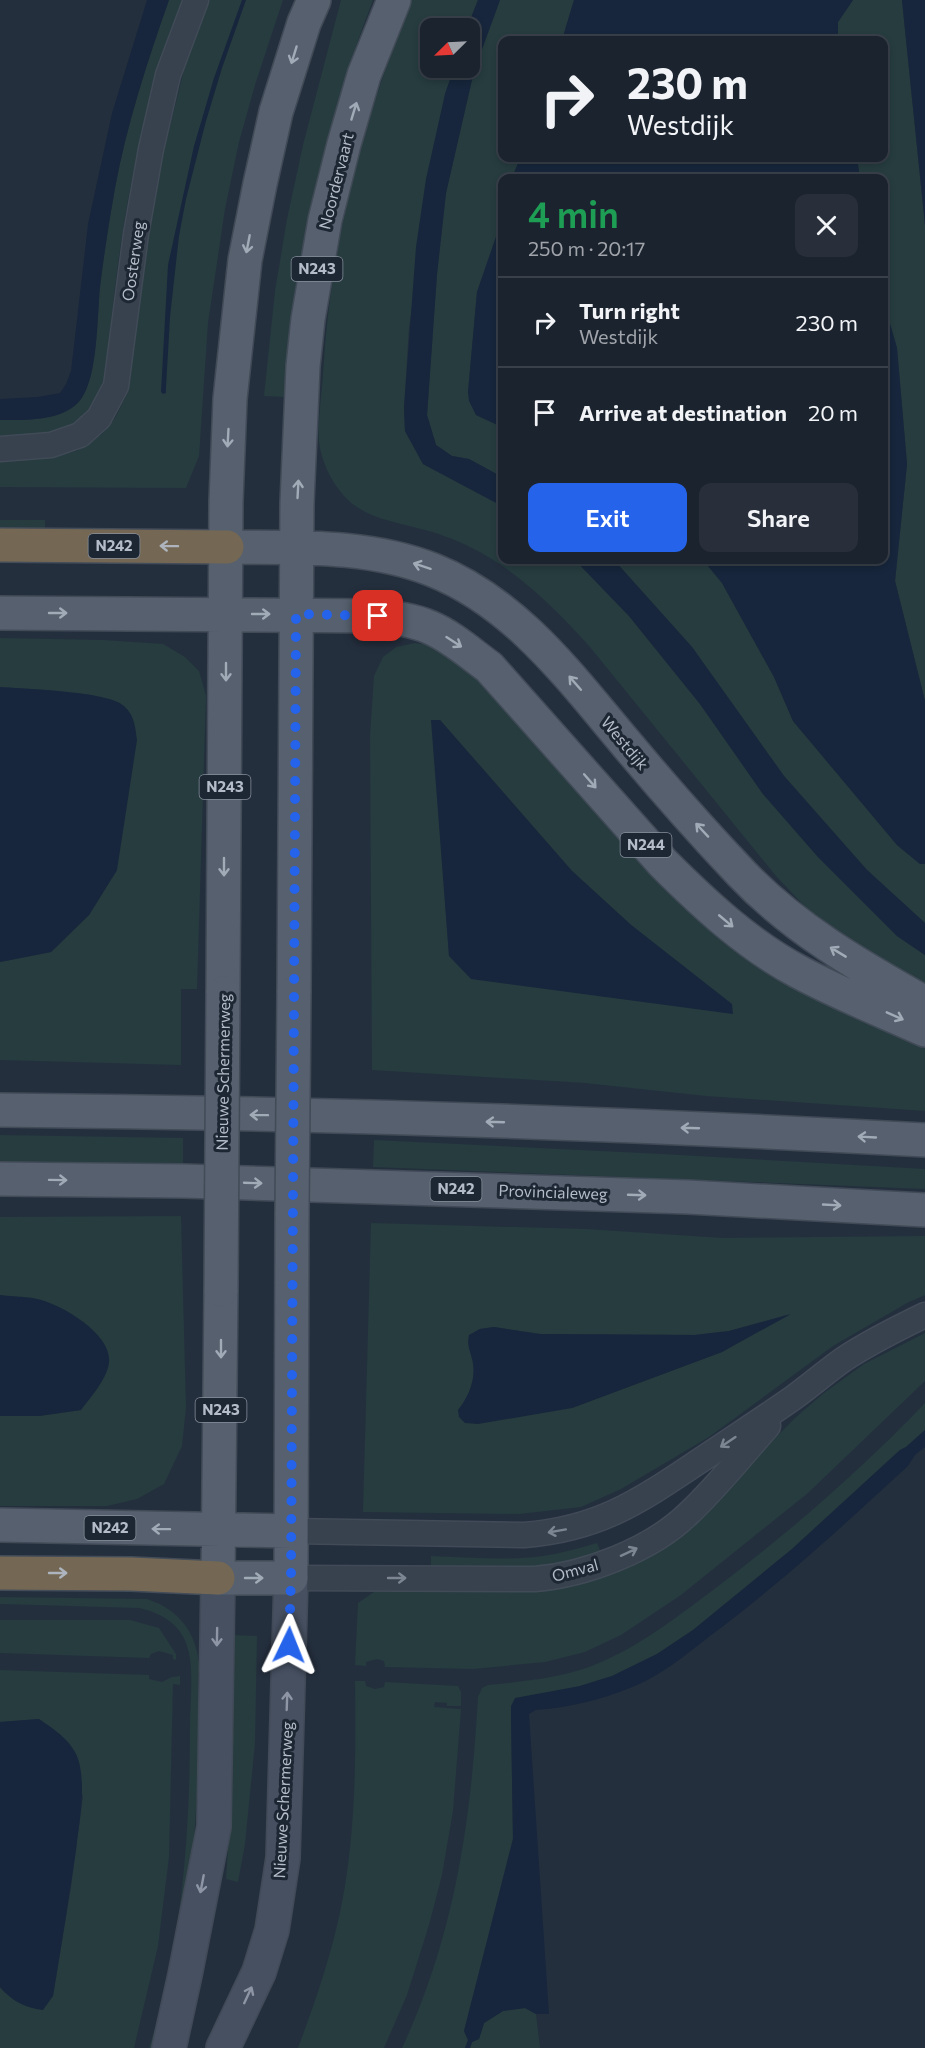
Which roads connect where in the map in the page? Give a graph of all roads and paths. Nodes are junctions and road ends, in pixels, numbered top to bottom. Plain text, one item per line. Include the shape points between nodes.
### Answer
1 (196, 0) edge
2 (314, 0) edge
3 (394, 0) edge
4 (0, 449) edge
5 (0, 545) edge
6 (227, 547) junction
7 (297, 548) junction
8 (0, 613) edge
9 (226, 614) junction
10 (296, 614) junction
11 (925, 1003) edge
12 (925, 1030) edge
13 (0, 1095) edge
14 (0, 1110) edge
15 (61, 1111) junction
16 (925, 1140) edge
17 (0, 1179) edge
18 (925, 1210) edge
19 (925, 1315) edge
20 (794, 1398) junction
21 (0, 1525) edge
22 (219, 1530) junction
23 (291, 1531) junction
24 (0, 1573) edge
25 (218, 1578) junction
26 (291, 1578) junction
27 (169, 2048) edge
28 (223, 2048) edge

1 - 4 street, Oosterweg via 168,75 151,149 116,386 99,418 80,435 51,445
2 -> 6 main road, N243 via 276,112 245,260 230,399
7 -> 3 main road, Noordervaart / N243 via 303,366 325,220 364,75
6 -> 5 highway, N242
6 - 7 main road, Westdijk
6 - 9 main road, N243
7 - 10 main road, N243
11 -> 7 main road, Westdijk / N244 via 815,938 764,895 668,794 540,643 508,614 468,587 405,561 344,549
8 -> 9 main road
9 -> 10 main road
9 -> 22 main road, Nieuwe Schermerweg / N243, bridge
10 -> 12 main road, N244 via 401,619 431,627 459,645 489,668 632,831 719,915 798,972
10 - 23 main road, Nieuwe Schermerweg / N243, bridge
13 - 15 main road
14 - 15 main road
16 -> 15 main road via 737,1130
17 -> 18 main road, Provincialeweg / N242 via 676,1196
19 - 20 street, Omval via 844,1359
20 -> 23 street, Omval via 653,1493 584,1525 524,1535
26 -> 20 street, Omval via 534,1579 574,1573 612,1560 645,1544 688,1515
22 -> 21 main road, N242
22 - 23 main road
22 - 25 main road, Nieuwe Schermerweg / N243
23 - 26 main road, Nieuwe Schermerweg / N243
24 -> 25 highway
25 -> 26 main road
25 -> 27 main road, Nieuwe Schermerweg via 214,1827
28 -> 26 main road, Nieuwe Schermerweg via 259,1972 272,1930 283,1858

